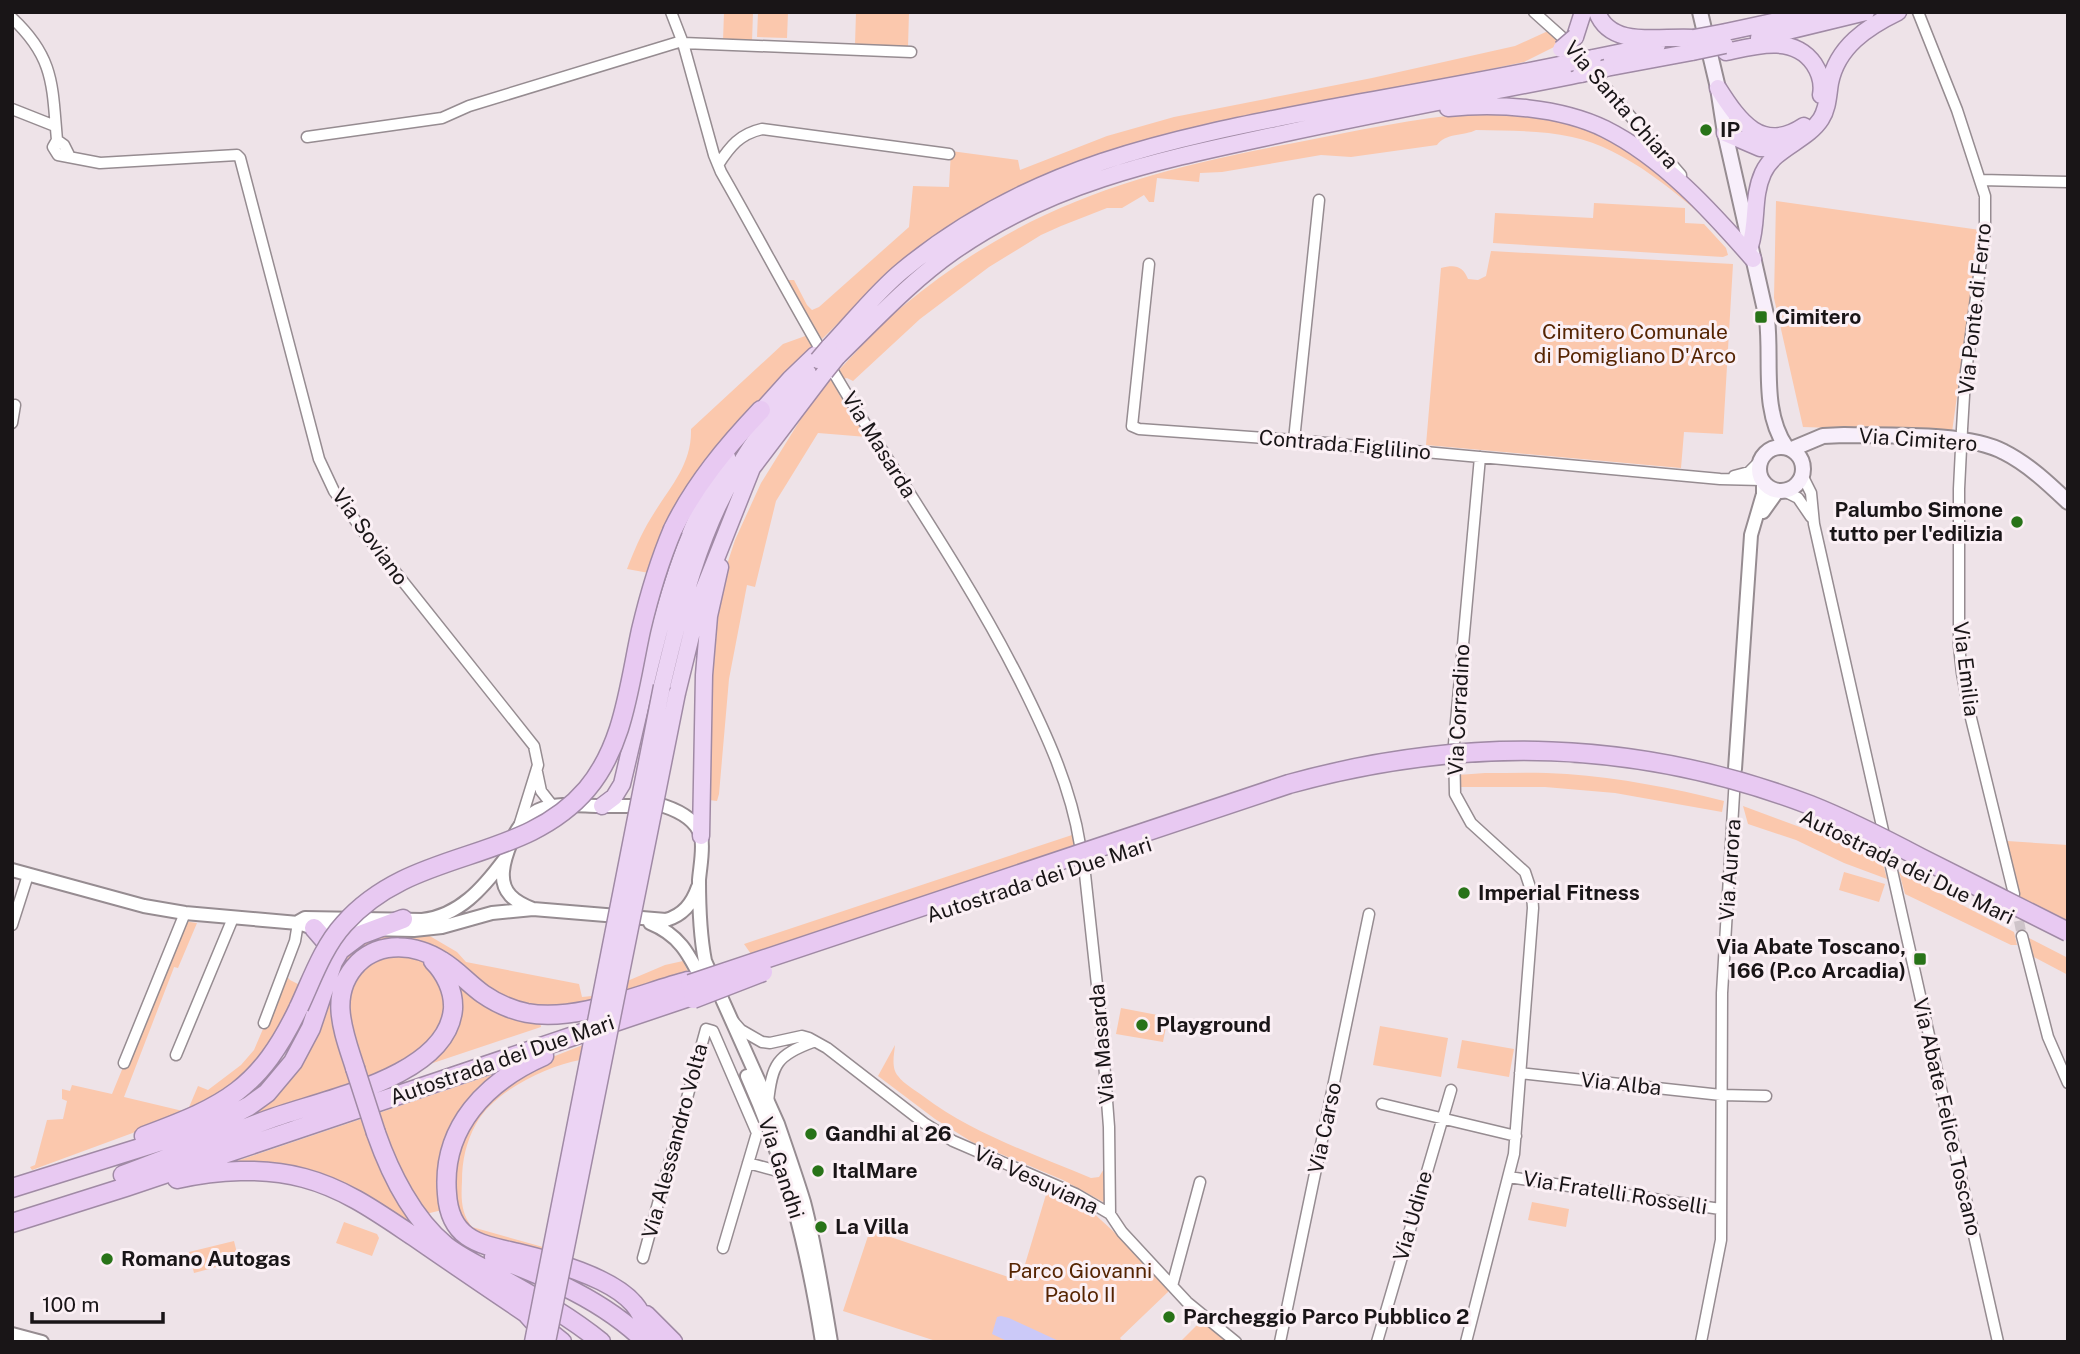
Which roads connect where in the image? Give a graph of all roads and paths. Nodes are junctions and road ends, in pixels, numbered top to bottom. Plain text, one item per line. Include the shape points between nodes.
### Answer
1 (671, 12) edge
2 (1534, 12) edge
3 (1583, 12) edge
4 (1597, 12) edge
5 (1700, 12) edge
6 (1819, 12) edge
7 (1866, 12) edge
8 (1898, 12) edge
9 (1918, 12) edge
10 (12, 18) edge
11 (682, 42) junction
12 (1726, 43) junction
13 (1692, 50) junction
14 (911, 52) dead end
15 (1571, 62) junction
16 (1600, 63) junction
17 (1718, 88) junction
18 (12, 109) edge
19 (1393, 110) junction
20 (55, 126) junction
21 (1725, 133) junction
22 (307, 137) dead end
23 (1784, 149) junction
24 (949, 154) dead end
25 (718, 165) junction
26 (1981, 180) junction
27 (2068, 182) edge
28 (1693, 187) junction
29 (1320, 200) dead end
30 (1701, 204) junction
31 (1750, 245) junction
32 (1149, 264) dead end
33 (825, 355) junction
34 (1769, 402) junction
35 (15, 405) dead end
36 (761, 410) junction
37 (12, 423) edge
38 (1832, 436) junction
39 (1962, 439) junction
40 (1294, 440) junction
41 (1789, 448) junction
42 (1764, 456) junction
43 (1480, 457) junction
44 (1803, 469) junction
45 (1720, 479) junction
46 (1744, 480) junction
47 (1762, 481) junction
48 (1781, 491) junction
49 (1761, 501) junction
50 (2068, 502) edge
51 (732, 514) junction
52 (1755, 523) junction
53 (1814, 524) junction
54 (670, 689) junction
55 (1735, 769) joint
56 (536, 772) junction
57 (552, 805) junction
58 (602, 806) junction
59 (520, 823) junction
60 (701, 836) junction
61 (1080, 845) dead end
62 (504, 860) junction
63 (12, 870) edge
64 (1085, 874) dead end
65 (28, 875) junction
66 (699, 884) junction
67 (2014, 894) tunnel mouth
68 (533, 909) junction
69 (185, 913) junction
70 (1369, 914) dead end
71 (233, 918) junction
72 (403, 919) junction
73 (643, 920) junction
74 (12, 925) edge
75 (306, 925) junction
76 (375, 930) junction
77 (2068, 932) edge
78 (2022, 936) tunnel mouth
79 (2068, 946) edge
80 (419, 950) junction
81 (333, 962) junction
82 (691, 990) junction
83 (730, 1017) junction
84 (264, 1023) dead end
85 (813, 1042) junction
86 (176, 1055) dead end
87 (124, 1062) dead end
88 (1520, 1073) junction
89 (2068, 1083) edge
90 (1451, 1090) dead end
91 (1721, 1095) junction
92 (1766, 1096) dead end
93 (768, 1102) junction
94 (1382, 1104) dead end
95 (1441, 1118) junction
96 (1516, 1136) junction
97 (748, 1163) junction
98 (785, 1173) junction
99 (123, 1175) junction
100 (1509, 1177) junction
101 (1200, 1182) dead end
102 (12, 1187) edge
103 (1720, 1209) junction
104 (12, 1210) edge
105 (1110, 1213) junction
106 (12, 1225) edge
107 (430, 1228) junction
108 (723, 1248) dead end
109 (643, 1258) dead end
110 (1172, 1286) junction
111 (635, 1304) junction
112 (526, 1313) junction
113 (12, 1334) edge
114 (42, 1342) edge
115 (533, 1342) edge
116 (549, 1342) edge
117 (562, 1342) edge
118 (601, 1342) edge
119 (646, 1342) edge
120 (654, 1342) edge
121 (673, 1342) edge
122 (822, 1342) edge
123 (831, 1342) edge
124 (1236, 1342) edge
125 (1280, 1342) edge
126 (1377, 1342) edge
127 (1466, 1342) edge
128 (1701, 1342) edge
129 (1998, 1342) edge

1 - 11 street, Via Masarda
2 - 28 street, Via Santa Chiara via 1563,38
3 - 15 highway, bridge
4 - 13 highway via 1619,35 1676,37
5 - 17 main road
6 - 12 highway
7 - 12 highway
8 - 23 highway via 1848,46 1834,70 1822,118
9 - 26 street, Via Ponte di Ferro
10 - 20 street via 46,61
11 - 14 street
11 - 22 street via 442,118
11 - 25 street, Via Masarda
12 - 13 highway
12 - 17 highway via 1792,46 1819,71 1821,97 1805,126 1774,137 1753,131
13 - 16 highway
13 - 16 highway via 1655,65
15 - 16 highway, bridge
15 - 19 highway
15 - 33 highway via 1234,126 1102,160 1027,191 949,236 862,301
17 - 21 main road
18 - 20 street
19 - 30 highway via 1493,107 1579,120 1631,144
19 - 33 highway via 1159,160 1031,206 956,250
20 - 56 street, Via Soviano via 53,147 58,155 100,163 240,158 319,459 334,491 530,740 538,758
21 - 23 highway via 1760,148
21 - 31 main road
23 - 31 highway via 1764,170 1759,183
24 - 25 street via 762,129 737,140
25 - 61 street, Via Masarda via 850,400 998,638 1065,782
26 - 27 street
26 - 39 street, Via Ponte di Ferro via 1985,231 1965,379
28 - 30 street, Via Santa Chiara
28 - 31 street
29 - 40 street
30 - 31 highway
31 - 34 main road via 1767,319
32 - 40 street, Contrada Figlilino via 1132,426
33 - 36 highway
33 - 51 highway via 752,468
33 - 54 highway via 738,468 718,509 682,601
34 - 41 main road via 1779,437
34 - 42 main road via 1770,441
35 - 37 street
36 - 58 highway via 724,463 689,535 664,605 622,784
36 - 102 highway, bridge via 725,448 673,529 653,584 617,737 586,790 532,832 424,870 381,891 352,915 318,966 273,1056 229,1098 195,1117
38 - 39 main road, Via Cimitero
38 - 41 main road, Via Cimitero
38 - 44 main road via 1813,447
39 - 50 main road, Via Cimitero via 2004,452
39 - 67 street, Via Emilia via 1958,603 1962,673
40 - 43 street, Contrada Figlilino
41 - 42 main road via 1780,446
41 - 44 main road
42 - 45 street, Contrada Figlilino via 1749,472
42 - 47 main road via 1759,467
43 - 45 street, Contrada Figlilino
43 - 88 street, Via Corradino via 1454,744 1455,794 1486,839 1525,872 1532,893
44 - 48 main road via 1798,483
44 - 53 street, Via Abate Felice Toscano
45 - 46 street, Contrada Figlilino
46 - 47 street, Contrada Figlilino
46 - 49 street
47 - 48 main road
47 - 49 street, Via Aurora
48 - 52 street, Via Aurora
48 - 53 street, Via Abate Felice Toscano via 1804,503
49 - 52 street, Via Aurora
51 - 54 highway
51 - 60 highway via 709,616
52 - 55 street, Via Aurora
53 - 129 street, Via Abate Felice Toscano
54 - 115 highway, bridge
54 - 116 highway, bridge
55 - 91 street, Via Aurora
56 - 57 street via 541,791
56 - 59 street
57 - 58 street
57 - 59 street via 533,811
58 - 60 street via 664,806 691,820
59 - 62 street
60 - 66 street, Via Gandhi
62 - 68 street via 502,877 508,893
62 - 72 street via 482,889 460,906 428,919
63 - 65 street
64 - 105 street, Via Masarda via 1108,1114
65 - 69 street
65 - 74 street
66 - 73 street via 681,914 666,920
66 - 83 street, Via Gandhi via 705,961
68 - 73 street
68 - 76 street via 492,913 426,929
69 - 71 street
69 - 87 street
70 - 125 street, Via Carso
71 - 75 street
71 - 86 street
72 - 75 street via 306,918
72 - 76 highway
73 - 98 street, Via Gandhi via 674,935 684,947 714,1003
75 - 76 street
75 - 81 highway via 327,943
75 - 84 street via 295,940
76 - 81 highway via 348,942
77 - 82 highway, Autostrada dei Due Mari, bridge via 1857,826 1768,790 1626,757 1506,750 1384,761 1289,784 775,956 761,956
78 - 89 street via 2048,1037
79 - 82 highway, Autostrada dei Due Mari, bridge via 1852,836 1764,801 1624,769 1483,763 1387,773 1293,796 763,972
80 - 82 highway via 441,960 491,999 529,1013 576,1013
80 - 99 highway via 437,964 453,1000 444,1035 421,1060 387,1079
80 - 107 highway, bridge via 400,947 361,960 346,978 340,1012 376,1133 397,1181
81 - 102 highway via 312,1028 293,1062 267,1093 249,1106 213,1125
82 - 99 highway, Autostrada dei Due Mari
82 - 106 highway, Autostrada dei Due Mari
82 - 111 highway via 506,1077 467,1113 448,1160 450,1212 467,1236 585,1273
83 - 85 street, Via Vesuviana via 762,1042 802,1036
83 - 93 street, Via Gandhi
85 - 93 street via 780,1059 771,1076
85 - 105 street, Via Vesuviana via 953,1141
88 - 91 street, Via Alba
88 - 96 street, Via Corradino
90 - 95 street, Via Udine
91 - 92 street, Via Alba
91 - 103 street, Via Aurora
93 - 123 street, Via Gandhi via 804,1202
94 - 95 street
95 - 96 street
95 - 126 street, Via Udine
96 - 100 street, Via Corradino
97 - 98 street
97 - 108 street
97 - 109 street, Via Alessandro Volta via 757,1133 710,1028 706,1028
98 - 122 street, Via Gandhi
99 - 104 highway, Autostrada dei Due Mari
100 - 103 street, Via Fratelli Rosselli
100 - 127 street, Via Corradino
101 - 110 street
103 - 128 street, Via Aurora via 1721,1240
105 - 110 street, Via Vesuviana
106 - 112 highway via 187,1177 237,1172 302,1177 358,1200
107 - 118 highway via 457,1254
107 - 119 highway via 583,1294 625,1321
110 - 124 street, Via Vesuviana
111 - 120 highway
111 - 121 highway
112 - 116 highway
112 - 117 highway
113 - 114 street

